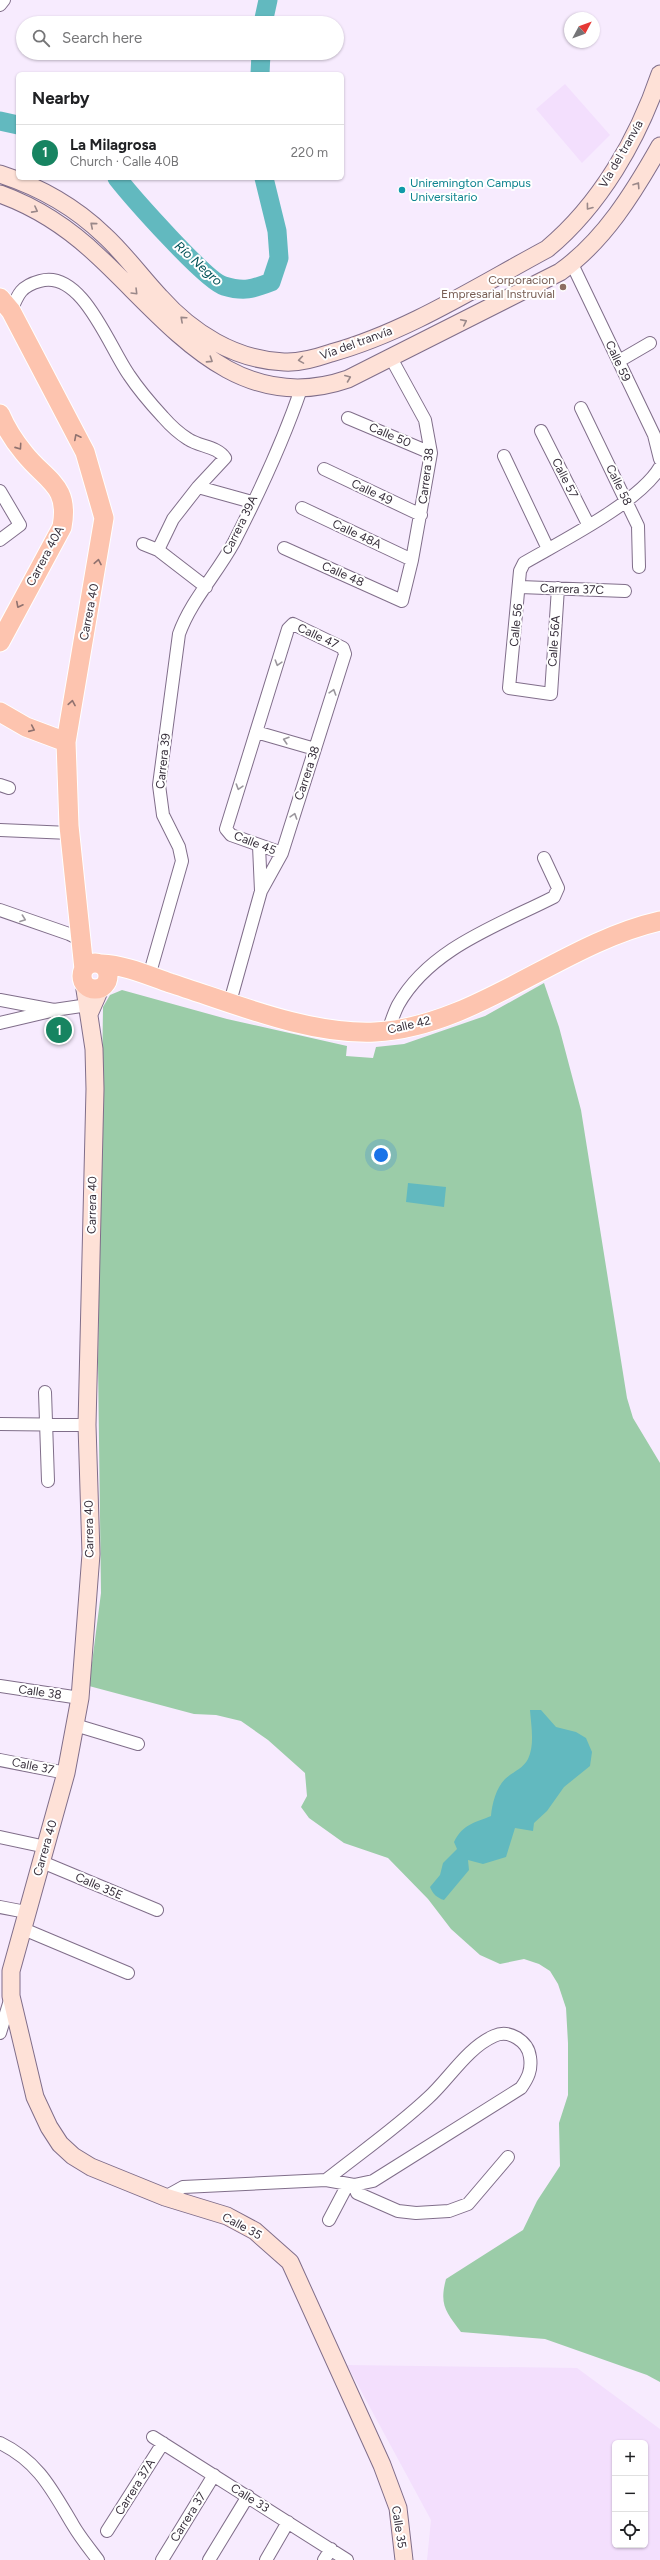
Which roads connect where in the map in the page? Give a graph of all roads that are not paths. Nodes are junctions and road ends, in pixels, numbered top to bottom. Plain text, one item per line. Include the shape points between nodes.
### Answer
1 (4, 0) edge
2 (0, 5) edge
3 (660, 74) edge
4 (660, 146) edge
5 (0, 174) edge
6 (0, 194) edge
7 (572, 264) junction
8 (6, 305) edge
9 (650, 343) dead end
10 (391, 358) junction
11 (619, 361) junction
12 (301, 389) junction
13 (581, 408) dead end
14 (0, 414) edge
15 (348, 418) dead end
16 (541, 432) dead end
17 (431, 453) junction
18 (504, 456) dead end
19 (660, 459) edge
20 (324, 469) dead end
21 (658, 476) edge
22 (198, 487) junction
23 (0, 491) edge
24 (626, 500) junction
25 (252, 502) junction
26 (302, 508) dead end
27 (421, 515) junction
28 (588, 524) junction
29 (0, 540) edge
30 (143, 544) dead end
31 (284, 548) dead end
32 (548, 549) junction
33 (158, 550) junction
34 (412, 560) junction
35 (639, 567) dead end
36 (206, 587) junction
37 (520, 587) junction
38 (558, 588) junction
39 (625, 591) dead end
40 (402, 601) joint
41 (0, 642) edge
42 (345, 652) joint
43 (175, 657) joint
44 (551, 694) joint
45 (3, 718) edge
46 (256, 732) junction
47 (66, 742) junction
48 (315, 749) junction
49 (0, 830) edge
50 (70, 833) junction
51 (259, 846) junction
52 (282, 853) junction
53 (544, 858) dead end
54 (261, 891) junction
55 (0, 910) edge
56 (660, 921) edge
57 (81, 945) junction
58 (95, 975) junction
59 (147, 975) junction
60 (0, 1000) edge
61 (230, 1002) junction
62 (54, 1010) junction
63 (88, 1010) junction
64 (0, 1024) edge
65 (388, 1031) junction
66 (46, 1392) dead end
67 (0, 1424) edge
68 (47, 1424) junction
69 (87, 1425) junction
70 (48, 1481) dead end
71 (0, 1686) edge
72 (80, 1698) junction
73 (75, 1725) junction
74 (138, 1744) dead end
75 (0, 1760) edge
76 (66, 1773) junction
77 (0, 1837) edge
78 (44, 1855) junction
79 (0, 1907) edge
80 (157, 1910) dead end
81 (26, 1912) junction
82 (21, 1928) junction
83 (128, 1973) dead end
84 (11, 1996) junction
85 (0, 2033) edge
86 (508, 2157) dead end
87 (326, 2180) junction
88 (351, 2185) junction
89 (165, 2196) junction
90 (329, 2220) dead end
91 (158, 2440) joint
92 (0, 2443) edge
93 (214, 2475) junction
94 (248, 2496) junction
95 (288, 2522) junction
96 (108, 2531) dead end
97 (331, 2549) junction
98 (98, 2560) edge
99 (162, 2560) edge
100 (209, 2560) edge
101 (266, 2560) edge
102 (324, 2560) edge
103 (347, 2560) edge
104 (404, 2560) edge

1 - 2 street
3 -> 5 main road, Vía del tranvía via 625,152 586,210 568,232 547,249 382,336 300,361 286,362 251,357 207,338 161,299 105,235 77,212 52,195
7 -> 4 main road, Vía del tranvía via 625,203
6 -> 12 main road, Vía del tranvía via 38,212 68,231 98,255 198,352 228,370 274,385
10 -> 7 main road, Vía del tranvía via 544,282
7 - 11 street, Calle 59
8 - 22 street via 26,284 48,278 60,280 72,287 83,300 129,375 164,418 189,440 221,452 225,458
47 -> 8 main road, Carrera 40 via 104,518 85,452
9 - 11 street
12 -> 10 main road, Vía del tranvía via 333,384
10 - 17 street, Carrera 38 via 425,420
11 - 19 street, Calle 59 via 654,436
12 - 25 street, Carrera 39A via 289,424
13 - 24 street, Calle 58
14 -> 41 main road, Carrera 40A via 6,429 24,454 61,492 64,514 62,527
15 - 17 street, Calle 50
16 - 28 street, Calle 57
17 - 27 street, Carrera 38
18 - 32 street
20 - 27 street, Calle 49
21 - 24 street
22 - 25 street
22 - 33 street via 173,519
23 - 29 street via 20,525
24 - 28 street
24 - 35 street, Calle 58 via 638,526
25 - 36 street, Carrera 39A via 234,543
26 - 34 street, Calle 48A
27 - 34 street, Carrera 38
28 - 32 street
30 - 33 street
31 - 40 street, Calle 48
32 - 37 street, Calle 56 via 524,563 520,571
33 - 36 street
34 - 40 street, Carrera 38
36 - 43 street, Carrera 39A via 186,615
37 - 38 street, Carrera 37C
37 - 44 street, Calle 56 via 508,688
38 - 39 street, Carrera 37C
38 - 44 street, Calle 56A
42 -> 46 street, Calle 47 via 343,648 293,624 290,626
48 -> 42 street, Carrera 38
43 - 59 street, Carrera 39 via 159,785 163,815 179,847 182,861
45 -> 47 main road
48 -> 46 street
46 -> 51 street, Calle 45 via 226,829 228,833
47 - 50 main road, Carrera 40
52 -> 48 street, Carrera 38
49 - 50 street
50 - 57 main road, Carrera 40
51 - 52 street, Calle 45
51 - 54 street, Carrera 38
52 - 54 street, Carrera 38
53 - 65 street via 558,888 554,898 445,953 413,984 398,1005
54 - 61 street, Carrera 38
55 -> 57 street via 69,934
56 - 65 main road, Calle 42 via 597,942 441,1018 410,1028
57 - 58 main road
58 - 59 main road
58 - 63 main road, Carrera 40
59 - 61 main road, Calle 42
60 - 62 street
61 - 65 main road, Calle 42 via 280,1018 313,1025 352,1032
62 - 63 street
62 - 64 street
63 - 69 main road, Carrera 40 via 95,1090
66 - 68 street
67 - 68 street
68 - 69 street
68 - 70 street
69 - 72 main road, Carrera 40 via 90,1554
71 - 72 street, Calle 38
72 - 73 main road, Carrera 40
73 - 74 street
73 - 76 main road, Carrera 40
75 - 76 street, Calle 37
76 - 78 main road, Carrera 40
77 - 78 street, Calle 35E
78 - 80 street, Calle 35E
78 - 81 main road, Carrera 40
79 - 81 street
81 - 82 main road, Carrera 40
82 - 83 street
82 - 84 main road, Carrera 40 via 11,1971
84 - 85 street, Carrera 40
84 - 89 main road, Calle 35 via 35,2097 60,2144 91,2167
86 - 88 street via 468,2204 449,2211 398,2211 357,2193
87 - 88 street
87 - 88 street via 414,2110 481,2043 496,2035 509,2034 522,2041 530,2057 530,2076 521,2088 380,2177
87 - 89 street via 183,2187
88 - 90 street
89 - 104 main road, Calle 35 via 227,2216 255,2231 290,2262 382,2465 398,2508
91 - 93 street, Calle 33
91 - 96 street, Carrera 37A
92 - 98 street via 30,2461 50,2485 73,2526
93 - 94 street, Calle 33
93 - 99 street, Carrera 37
94 - 95 street, Calle 33
94 - 100 street
95 - 97 street, Calle 33
95 - 101 street
97 - 102 street
97 - 103 street, Calle 33

